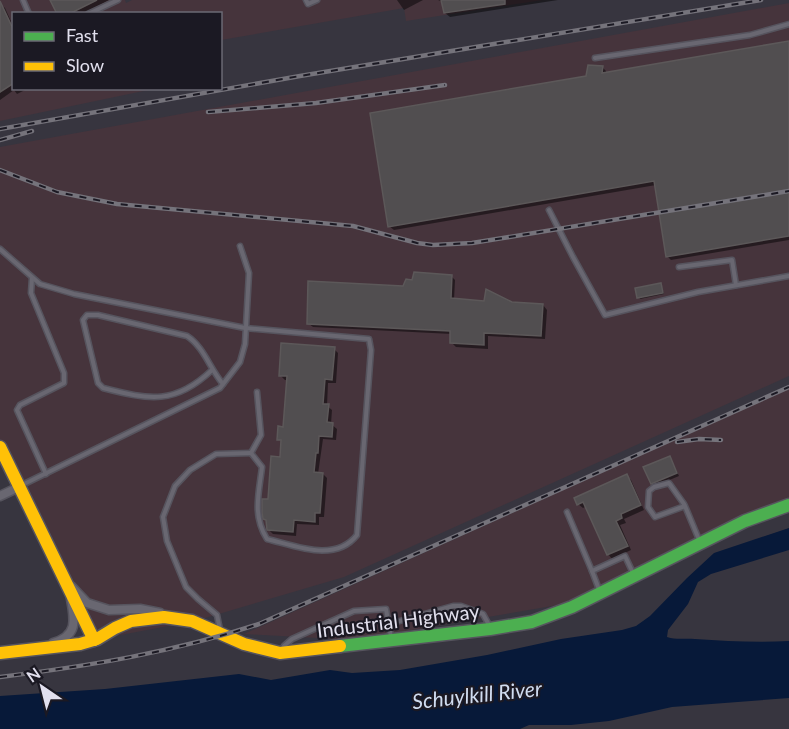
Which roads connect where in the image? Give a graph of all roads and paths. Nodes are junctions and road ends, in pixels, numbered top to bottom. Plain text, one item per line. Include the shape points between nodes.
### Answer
1 (118, 0) edge
2 (306, 0) edge
3 (317, 0) edge
4 (92, 12) edge
5 (789, 24) edge
6 (595, 58) dead end
7 (549, 210) dead end
8 (240, 246) dead end
9 (0, 249) edge
10 (679, 267) dead end
11 (789, 276) edge
12 (32, 278) junction
13 (736, 285) junction
14 (245, 328) junction
15 (212, 370) junction
16 (223, 384) junction
17 (257, 392) dead end
18 (0, 447) edge
19 (251, 453) junction
20 (46, 474) junction
21 (19, 487) junction
22 (0, 496) edge
23 (789, 505) edge
24 (685, 506) junction
25 (567, 512) dead end
26 (701, 542) junction
27 (592, 571) junction
28 (634, 576) junction
29 (68, 584) junction
30 (600, 593) junction
31 (184, 618) junction
32 (389, 624) junction
33 (490, 629) junction
34 (221, 635) junction
35 (94, 640) junction
36 (392, 641) junction
37 (32, 649) junction
38 (0, 653) edge
39 (280, 653) junction

1 - 4 lane
2 - 3 lane via 308,4
5 - 6 lane via 750,35
7 - 13 lane via 605,315
8 - 14 lane via 249,273
9 - 12 lane
10 - 13 lane via 732,260
11 - 13 lane
12 - 14 lane via 74,294
12 - 20 lane via 31,293 64,373 64,383 20,405 18,410
14 - 16 lane via 240,362
14 - 19 lane via 369,339 357,535 349,545 336,550 310,550 267,539 257,512 262,467
15 - 15 lane via 197,342 187,336 98,315 87,315 83,320 98,383 103,388 154,398 174,395 192,388
15 - 16 lane
16 - 20 lane
17 - 19 lane via 261,435
18 - 21 street
19 - 34 lane via 216,454 190,470 176,486 163,517 178,571 186,587 217,615
20 - 21 lane
21 - 22 street
21 - 29 street
23 - 26 street, Industrial Highway
24 - 24 lane via 669,483 649,491 648,507 654,516
24 - 26 lane
25 - 27 lane
26 - 28 street, Industrial Highway
27 - 28 lane via 625,556
27 - 30 lane
28 - 30 street, Industrial Highway
29 - 31 street via 87,603 109,610 140,609
29 - 35 street
29 - 37 street via 75,623 70,633 60,642
30 - 33 street, Industrial Highway via 532,622
31 - 34 street, Industrial Highway
31 - 35 street, Industrial Highway via 156,615 137,619
32 - 33 lane via 461,606 483,615
32 - 36 lane
32 - 39 lane via 386,609 354,611 292,639
33 - 36 street, Industrial Highway
34 - 39 street, Industrial Highway via 261,651
35 - 37 street, Industrial Highway
36 - 39 street, Industrial Highway
37 - 38 street, Industrial Highway

